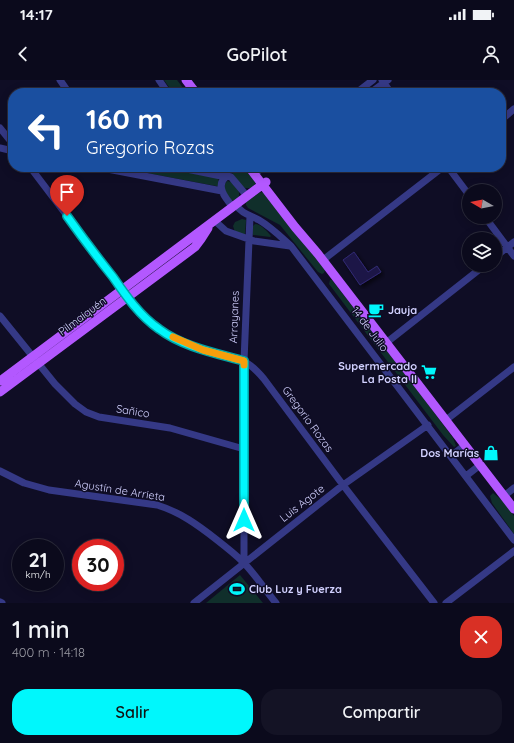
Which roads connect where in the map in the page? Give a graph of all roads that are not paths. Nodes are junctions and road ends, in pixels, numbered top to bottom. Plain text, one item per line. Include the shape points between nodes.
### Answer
1 (60, 80) edge
2 (186, 80) edge
3 (373, 80) edge
4 (384, 81) edge
5 (66, 88) edge
6 (192, 88) edge
7 (363, 88) edge
8 (376, 88) edge
9 (514, 109) edge
10 (506, 116) edge
11 (1, 131) edge
12 (8, 139) edge
13 (34, 172) edge
14 (123, 172) edge
15 (201, 172) edge
16 (224, 172) edge
17 (258, 172) edge
18 (436, 172) edge
19 (452, 172) edge
20 (226, 177) junction
21 (264, 183) junction
22 (462, 186) edge
23 (222, 191) junction
24 (247, 196) junction
25 (234, 206) junction
26 (250, 216) junction
27 (212, 223) junction
28 (490, 224) edge
29 (248, 239) junction
30 (514, 242) edge
31 (291, 246) junction
32 (507, 247) junction
33 (502, 251) edge
34 (514, 256) edge
35 (320, 257) junction
36 (476, 272) edge
37 (125, 293) junction
38 (0, 316) edge
39 (386, 343) junction
40 (35, 361) junction
41 (244, 361) junction
42 (514, 367) edge
43 (0, 381) edge
44 (0, 392) edge
45 (446, 420) junction
46 (428, 425) junction
47 (465, 445) junction
48 (244, 449) junction
49 (451, 456) junction
50 (480, 465) junction
51 (0, 472) edge
52 (466, 476) junction
53 (343, 485) junction
54 (514, 488) edge
55 (504, 496) junction
56 (514, 509) edge
57 (514, 540) edge
58 (514, 551) edge
59 (244, 563) junction
60 (194, 603) edge
61 (276, 603) edge
62 (434, 603) edge
63 (446, 603) edge

1 - 5 street
2 - 6 main road
3 - 7 street
4 - 8 street
9 - 10 street
11 - 12 street
13 - 37 street, Gregorio Rozas
14 - 23 street
15 - 20 street
16 - 20 street
17 - 21 main road, 14 de Julio
18 - 35 street
19 - 22 street
20 - 23 street
20 - 24 street via 231,177
21 - 24 main road, Pilmaiquén
21 - 35 main road, 14 de Julio via 302,228
23 - 25 street, 14 de Julio
24 - 25 main road, Pilmaiquén
25 - 26 street, 14 de Julio
25 - 27 main road, Pilmaiquén
26 - 29 street, Arrayanes
26 - 31 street, 14 de Julio via 275,231
27 - 29 street
27 - 37 main road, Pilmaiquén via 195,247
28 - 32 street
29 - 31 street
29 - 41 street, Arrayanes
30 - 32 street
31 - 46 street, 14 de Julio
32 - 33 street
32 - 34 street
35 - 39 main road, 14 de Julio
36 - 39 street
37 - 40 main road, Pilmaiquén
37 - 41 street, Gregorio Rozas via 144,317 160,330 203,350
38 - 40 street, Sañico
39 - 45 main road, 14 de Julio
40 - 43 main road, Pilmaiquén
40 - 44 main road, Pilmaiquén
40 - 48 street, Sañico via 74,404 86,412 99,417 170,428
41 - 48 street, Arrayanes
41 - 53 street, Gregorio Rozas via 264,379
42 - 45 street
45 - 47 main road, 14 de Julio
46 - 49 street, 14 de Julio
46 - 53 street, Luis Agote
47 - 49 street
47 - 50 main road, 14 de Julio
48 - 59 street, Arrayanes
49 - 52 street, 14 de Julio
50 - 52 street
50 - 55 main road, 14 de Julio
51 - 59 street, Agustín de Arrieta via 24,483 49,490 171,509 200,527
52 - 57 street, 14 de Julio
53 - 59 street, Luis Agote
53 - 62 street, Gregorio Rozas
54 - 55 street
55 - 56 main road, 14 de Julio
58 - 63 street
59 - 60 street, Luis Agote
59 - 61 street, Agustín de Arrieta

